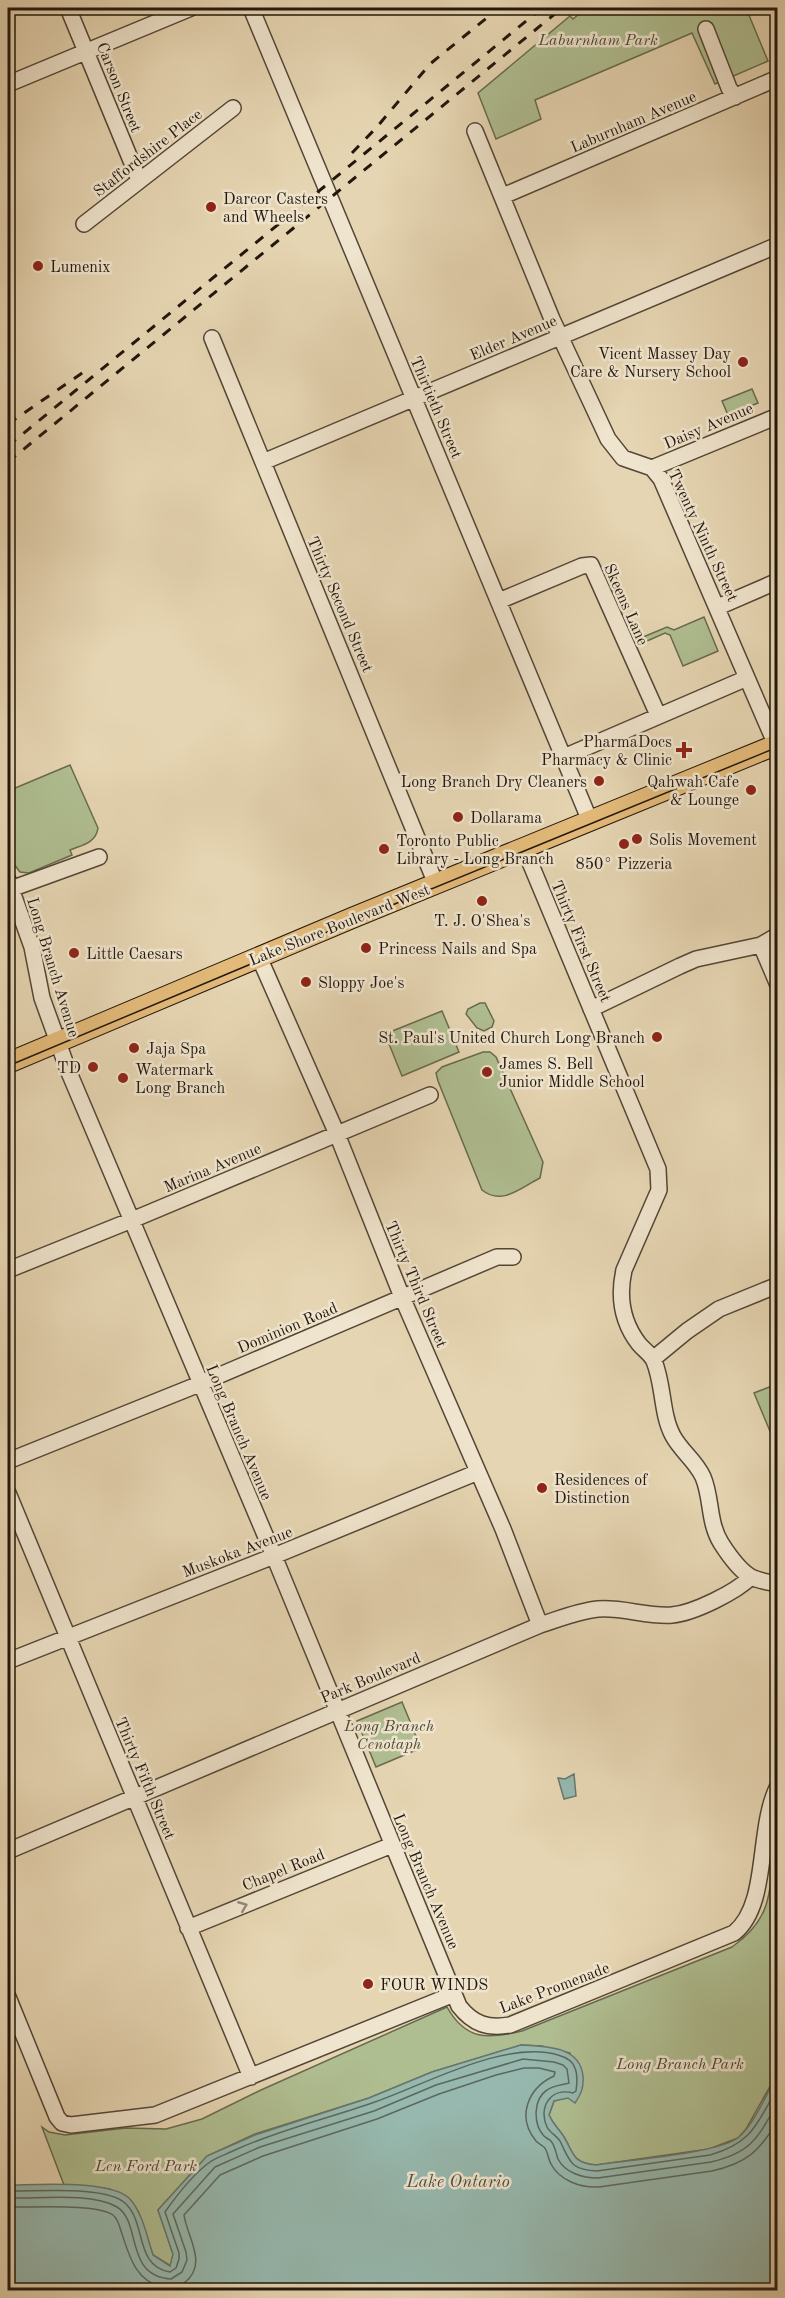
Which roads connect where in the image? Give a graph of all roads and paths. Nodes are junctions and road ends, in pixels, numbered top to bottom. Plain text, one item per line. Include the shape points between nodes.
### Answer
1 (68, 8) edge
2 (191, 8) edge
3 (251, 8) edge
4 (706, 29) dead end
5 (86, 50) junction
6 (777, 78) edge
7 (8, 84) edge
8 (735, 97) junction
9 (233, 108) dead end
10 (475, 131) dead end
11 (139, 180) junction
12 (503, 196) junction
13 (84, 224) dead end
14 (777, 245) edge
15 (560, 336) junction
16 (212, 338) dead end
17 (413, 400) junction
18 (777, 416) edge
19 (263, 462) junction
20 (652, 468) junction
21 (777, 581) edge
22 (499, 601) junction
23 (718, 607) junction
24 (747, 678) junction
25 (658, 714) junction
26 (777, 745) edge
27 (564, 757) junction
28 (590, 821) junction
29 (524, 848) junction
30 (99, 857) dead end
31 (436, 884) junction
32 (9, 886) edge
33 (777, 935) edge
34 (761, 945) junction
35 (259, 957) junction
36 (777, 985) edge
37 (591, 1009) junction
38 (57, 1042) junction
39 (8, 1063) edge
40 (8, 1076) edge
41 (430, 1095) dead end
42 (336, 1134) junction
43 (132, 1220) junction
44 (513, 1257) dead end
45 (8, 1270) edge
46 (777, 1285) edge
47 (402, 1297) junction
48 (653, 1359) junction
49 (200, 1384) junction
50 (8, 1461) edge
51 (478, 1472) junction
52 (8, 1493) edge
53 (274, 1557) junction
54 (751, 1577) junction
55 (777, 1584) edge
56 (540, 1625) junction
57 (67, 1636) junction
58 (8, 1661) edge
59 (336, 1711) junction
60 (777, 1786) edge
61 (136, 1798) junction
62 (392, 1845) junction
63 (8, 1851) edge
64 (188, 1928) junction
65 (454, 1994) junction
66 (8, 1998) edge
67 (251, 2077) junction

1 - 5 street, Carson Street
2 - 5 street
3 - 17 street, Thirtieth Street
4 - 8 street
5 - 7 street
5 - 11 street, Carson Street
6 - 8 street, Laburnham Avenue
8 - 12 street, Laburnham Avenue
9 - 11 street, Staffordshire Place
10 - 12 street, Twenty Ninth Street
11 - 13 street, Staffordshire Place
12 - 15 street, Twenty Ninth Street
14 - 15 street, Elder Avenue
15 - 17 street, Elder Avenue
15 - 20 street, Twenty Ninth Street via 608,439 623,458
16 - 19 street, Thirty Second Street
17 - 19 street, Elder Avenue
17 - 22 street, Thirtieth Street
18 - 20 street, Daisy Avenue
19 - 31 street, Thirty Second Street
20 - 23 street, Twenty Ninth Street via 661,479
21 - 23 street
22 - 25 street, Skeens Lane via 591,565
22 - 27 street, Thirtieth Street
23 - 24 street, Twenty Ninth Street
24 - 25 street
24 - 26 street, Twenty Ninth Street
25 - 27 street
26 - 28 main road, Lake Shore Boulevard West
27 - 28 street, Thirtieth Street
28 - 29 main road, Lake Shore Boulevard West
29 - 31 main road, Lake Shore Boulevard West
29 - 37 street, Thirty First Street
30 - 32 street
31 - 35 main road, Lake Shore Boulevard West
32 - 38 street, Long Branch Avenue via 32,947 42,998
33 - 34 street
34 - 36 street
34 - 37 street via 688,962
35 - 38 main road, Lake Shore Boulevard West via 167,996 141,994 67,1024
35 - 42 street, Thirty Third Street
37 - 48 street, Thirty First Street via 658,1169 659,1190 624,1270 621,1296 632,1332
38 - 39 main road, Lake Shore Boulevard West
38 - 40 main road, Lake Shore Boulevard West via 50,1059
38 - 43 street, Long Branch Avenue
41 - 42 street, Marina Avenue
42 - 43 street, Marina Avenue
42 - 47 street, Thirty Third Street
43 - 45 street, Marina Avenue
43 - 49 street, Long Branch Avenue
44 - 47 street, Dominion Road via 497,1257
46 - 48 street via 719,1309
47 - 49 street, Dominion Road
47 - 51 street, Thirty Third Street
48 - 54 street, Thirty First Street via 669,1427 704,1479 716,1534
49 - 50 street, Dominion Road
49 - 53 street, Long Branch Avenue
51 - 53 street, Muskoka Avenue
51 - 56 street, Thirty Third Street
52 - 57 street, Thirty Fifth Street
53 - 57 street, Muskoka Avenue
53 - 59 street, Long Branch Avenue
54 - 55 street
54 - 56 street, Park Boulevard via 730,1594 679,1614 597,1609
56 - 59 street, Park Boulevard
57 - 58 street, Muskoka Avenue
57 - 61 street, Thirty Fifth Street
59 - 61 street, Park Boulevard
59 - 62 street, Long Branch Avenue
60 - 65 street, Lake Promenade via 767,1815 754,1905 745,1923 734,1933 510,2025 493,2027 477,2023 465,2014
61 - 63 street, Park Boulevard
61 - 64 street, Thirty Fifth Street
64 -> 62 street, Chapel Road
62 - 65 street, Long Branch Avenue
64 - 67 street, Thirty Fifth Street
65 - 67 street
66 - 67 street via 62,2123 155,2115

